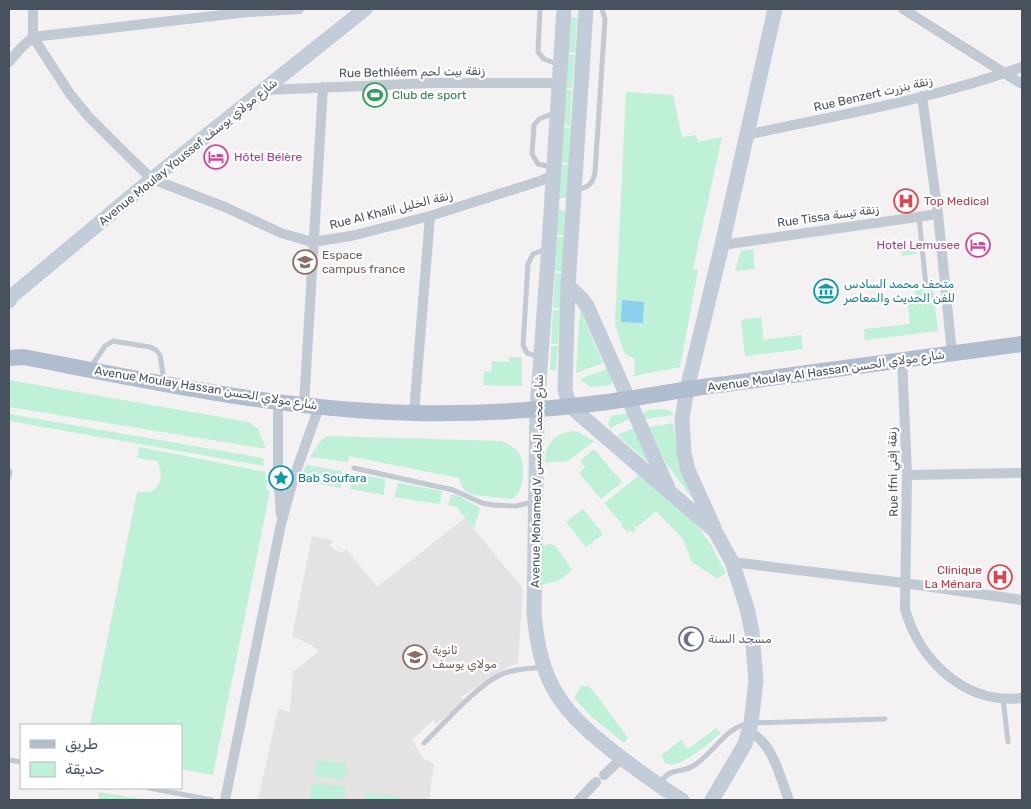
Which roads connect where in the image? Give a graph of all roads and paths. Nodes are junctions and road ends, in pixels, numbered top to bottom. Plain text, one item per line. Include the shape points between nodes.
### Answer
1 (32, 9) edge
2 (299, 9) edge
3 (365, 9) edge
4 (540, 9) edge
5 (564, 9) edge
6 (586, 9) edge
7 (602, 9) edge
8 (776, 9) edge
9 (903, 9) edge
10 (34, 37) junction
11 (9, 62) edge
12 (560, 65) junction
13 (1022, 67) edge
14 (1005, 73) junction
15 (559, 83) junction
16 (1022, 84) edge
17 (323, 87) junction
18 (265, 90) junction
19 (922, 96) junction
20 (557, 112) junction
21 (746, 135) junction
22 (553, 171) junction
23 (152, 179) junction
24 (575, 190) junction
25 (938, 214) junction
26 (430, 216) junction
27 (919, 216) junction
28 (312, 242) junction
29 (722, 245) junction
30 (549, 248) junction
31 (568, 286) junction
32 (926, 286) dead end
33 (10, 298) edge
34 (1022, 344) edge
35 (9, 348) edge
36 (952, 354) junction
37 (16, 357) edge
38 (541, 358) junction
39 (902, 360) junction
40 (90, 370) junction
41 (164, 384) junction
42 (686, 389) junction
43 (629, 399) junction
44 (278, 402) junction
45 (311, 406) junction
46 (570, 406) junction
47 (537, 409) junction
48 (414, 413) junction
49 (354, 468) dead end
50 (1022, 473) edge
51 (907, 475) junction
52 (670, 492) junction
53 (536, 502) junction
54 (281, 524) junction
55 (715, 532) junction
56 (732, 562) junction
57 (904, 583) junction
58 (1022, 600) edge
59 (543, 667) junction
60 (1003, 698) junction
61 (1022, 698) edge
62 (885, 719) dead end
63 (750, 727) junction
64 (1008, 742) dead end
65 (424, 743) dead end
66 (622, 758) junction
67 (658, 786) junction
68 (154, 789) edge
69 (212, 800) edge
70 (225, 800) edge
71 (579, 800) edge
72 (664, 800) edge
73 (682, 800) edge
74 (712, 800) edge
75 (789, 800) edge

1 - 10 street
2 - 10 street
3 - 18 main road, Avenue Moulay Youssef شارع مولاي يوسف
4 - 12 lane via 538,52 544,60
5 - 12 main road, Avenue Mohamed V شارع محمد الخامس
6 - 24 main road, Avenue Mohamed V شارع محمد الخامس
7 - 24 lane via 605,19 595,172 590,185
8 - 21 main road
9 - 14 street
10 - 11 street
10 - 23 street via 88,116
12 - 15 main road, Avenue Mohamed V شارع محمد الخامس
13 - 14 street, Rue Benzert زنقة بنزرت
14 - 16 street
14 - 19 street, Rue Benzert زنقة بنزرت
15 - 17 street, Rue Bethléem زنقة بيت لحم
15 - 20 main road, Avenue Mohamed V شارع محمد الخامس
17 - 18 street, Rue Bethléem زنقة بيت لحم
17 - 28 street
18 - 23 main road, Avenue Moulay Youssef شارع مولاي يوسف
19 - 21 street, Rue Benzert زنقة بنزرت
19 - 25 street
20 - 22 main road, Avenue Mohamed V شارع محمد الخامس
20 - 22 lane via 536,122 532,154 540,165
21 - 29 main road
22 - 26 street, Rue Al Khalil زنقة الخليل via 540,181
22 - 30 main road, Avenue Mohamed V شارع محمد الخامس
23 - 28 street, Rue Al Khalil زنقة الخليل via 281,233
23 - 33 main road, Avenue Moulay Youssef شارع مولاي يوسف
24 - 31 main road, Avenue Mohamed V شارع محمد الخامس
25 - 27 street, Rue Tissa زنقة تيسة
25 - 36 street
26 - 28 street, Rue Al Khalil زنقة الخليل via 351,236
26 - 48 street
27 - 29 street, Rue Tissa زنقة تيسة
27 - 32 lane
28 - 45 street
29 - 42 main road
30 - 38 main road, Avenue Mohamed V شارع محمد الخامس
30 - 38 lane via 532,254 528,264 523,345 528,353
31 - 43 main road via 587,306
31 - 46 main road, Avenue Mohamed V شارع محمد الخامس via 564,382
34 - 36 main road, Avenue Moulay Al Hassan شارع مولاي الحسن
35 - 37 main road, Avenue Moulay Hassan شارع مولاي الحسن
36 - 39 main road, Avenue Moulay Al Hassan شارع مولاي الحسن
37 - 40 main road, Avenue Moulay Hassan شارع مولاي الحسن
38 - 47 main road, Avenue Mohamed V شارع محمد الخامس
39 - 42 main road, Avenue Moulay Al Hassan شارع مولاي الحسن
39 - 51 street, Rue Ifni زنقة إفني
40 - 41 main road, Avenue Moulay Hassan شارع مولاي الحسن
40 - 41 lane via 104,346 113,340 150,347 160,355
41 - 44 main road, Avenue Moulay Hassan شارع مولاي الحسن
42 - 43 main road, Avenue Moulay Al Hassan شارع مولاي الحسن
42 - 55 main road via 682,428 684,452 688,470
43 - 46 main road, Avenue Moulay Hassan شارع مولاي الحسن
43 - 52 main road
44 - 45 main road, Avenue Moulay Hassan شارع مولاي الحسن
44 - 54 street
45 - 48 main road, Avenue Moulay Hassan شارع مولاي الحسن
45 - 54 street
46 - 47 main road, Avenue Moulay Hassan شارع مولاي الحسن
46 - 52 main road
47 - 48 main road, Avenue Moulay Hassan شارع مولاي الحسن
47 - 53 main road, Avenue Mohamed V شارع محمد الخامس
49 - 53 lane via 453,490 482,503 516,506
50 - 51 street
51 - 57 street, Rue Ifni زنقة إفني
52 - 55 main road
53 - 59 main road, Avenue Mohamed V شارع محمد الخامس via 534,612 536,640
54 - 70 street
55 - 56 main road
56 - 57 street
56 - 63 main road via 747,608 753,640 756,681
57 - 58 street
57 - 60 street, Rue Ifni زنقة إفني via 905,609 910,625 935,665 970,690
59 - 65 lane via 506,673 492,680
59 - 66 main road, Avenue Mohamed V شارع محمد الخامس via 573,717
60 - 61 street, Rue Ifni زنقة إفني
60 - 64 lane
62 - 63 lane
63 - 67 lane via 741,725 733,730 697,763 668,773
63 - 74 main road via 737,758
63 - 75 street via 770,749
66 - 67 main road, Avenue Mohamed V شارع محمد الخامس
66 - 71 street
67 - 72 main road
67 - 73 main road, Avenue Mohamed V شارع محمد الخامس
68 - 69 lane

